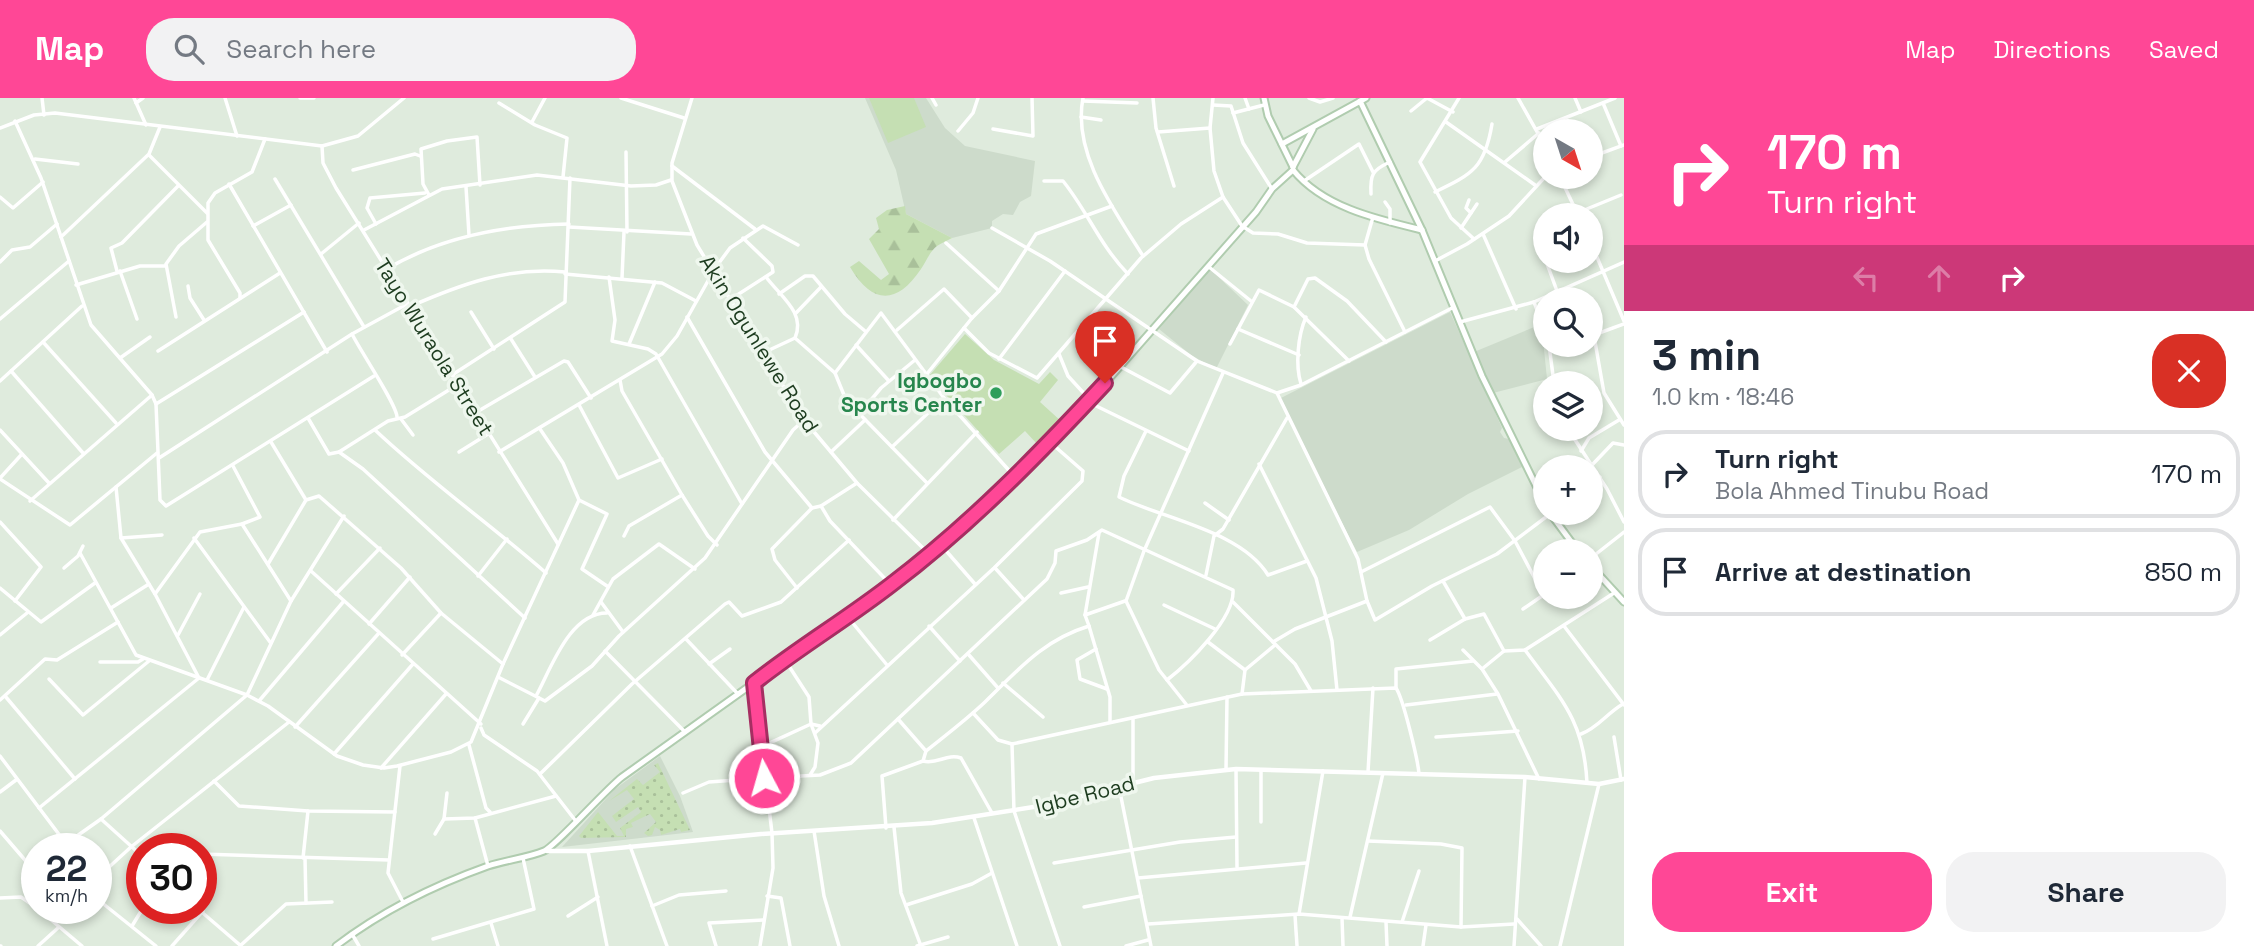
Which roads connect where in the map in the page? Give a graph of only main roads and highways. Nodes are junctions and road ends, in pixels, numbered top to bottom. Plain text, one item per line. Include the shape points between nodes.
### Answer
1 (1361, 99) edge
2 (1264, 100) edge
3 (1313, 129) junction
4 (1282, 144) junction
5 (1293, 169) junction
6 (1422, 230) junction
7 (1533, 480) edge
8 (1603, 580) edge
9 (1624, 602) edge
10 (336, 946) edge

1 - 3 main road
1 - 6 main road
2 - 4 main road
3 - 4 main road
3 - 5 main road
4 - 5 main road
5 - 6 main road via 1319,196
5 - 10 main road via 1051,443 929,555 603,793 547,850 488,866 403,902
6 - 7 main road via 1482,376
8 - 9 main road

